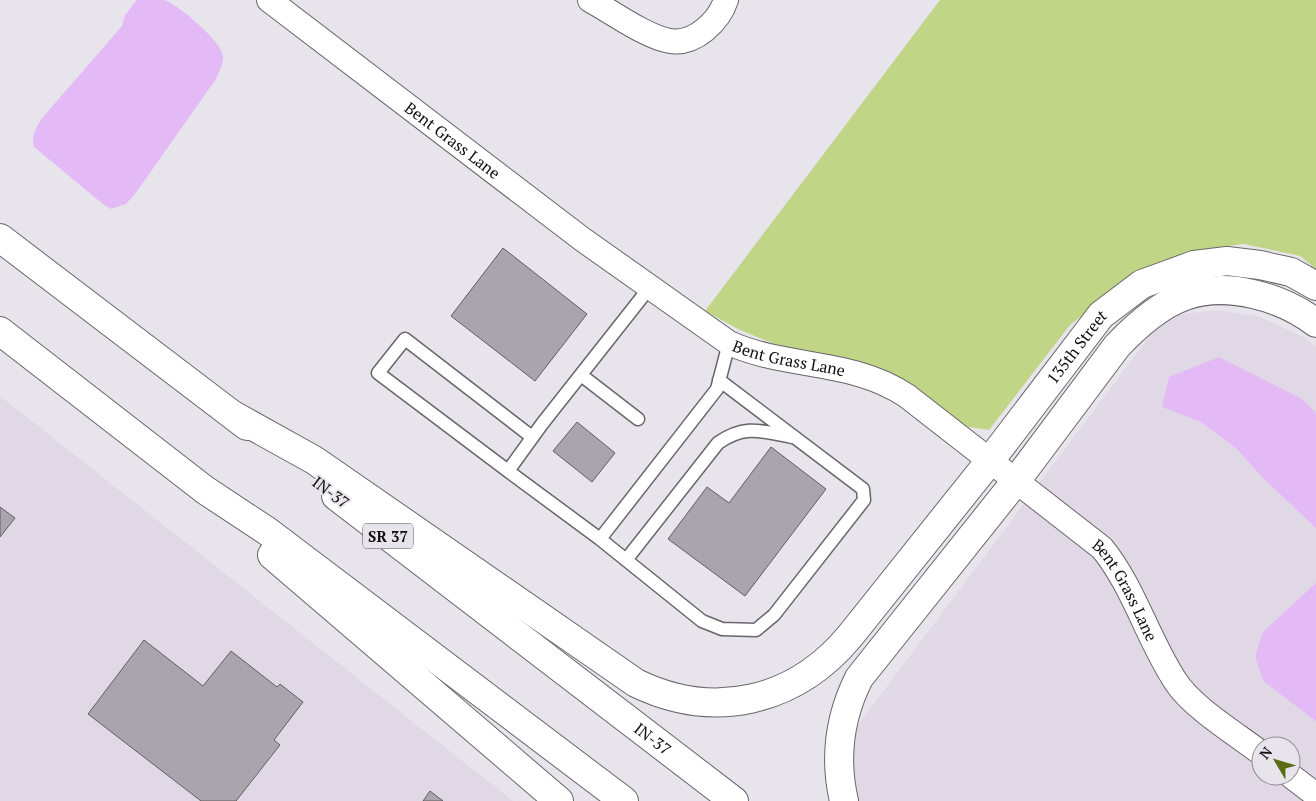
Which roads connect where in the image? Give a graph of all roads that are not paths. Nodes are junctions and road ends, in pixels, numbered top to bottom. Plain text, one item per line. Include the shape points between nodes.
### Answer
1 (269, 0) edge
2 (590, 0) edge
3 (726, 0) edge
4 (0, 238) edge
5 (1316, 286) edge
6 (650, 287) junction
7 (1316, 323) edge
8 (0, 331) edge
9 (729, 343) junction
10 (581, 374) junction
11 (719, 380) junction
12 (233, 415) junction
13 (638, 419) dead end
14 (532, 436) junction
15 (796, 438) junction
16 (989, 462) junction
17 (508, 471) junction
18 (1016, 481) junction
19 (205, 490) junction
20 (600, 539) junction
21 (626, 560) junction
22 (1251, 745) edge
23 (1301, 784) edge
24 (1316, 795) edge
25 (559, 801) edge
26 (624, 801) edge
27 (734, 801) edge
28 (844, 801) edge

1 - 6 street, Bent Grass Lane via 582,239
2 - 3 street via 646,32 670,41 687,38 713,23
4 - 12 main road, IN-37 / SR 37
5 - 16 main road, 135th Street via 1291,272 1227,261 1194,265 1142,284 1101,316
6 - 9 street, Bent Grass Lane
6 - 10 lane
7 - 18 main road, 135th Street via 1277,301 1242,293 1217,290 1185,296 1134,329 1092,377
8 - 19 main road
9 - 11 lane
9 - 16 street, Bent Grass Lane via 885,382
10 - 13 lane
10 - 14 lane
11 - 15 lane
11 - 20 lane via 717,390
12 - 16 main road, 135th Street via 314,460 636,682 665,694 695,701 734,701 764,696 797,682 826,663
12 - 27 main road, IN-37 / SR 37
14 - 17 lane
14 - 17 lane via 405,339 378,373
15 - 21 lane via 755,429 734,432 718,444
15 - 21 lane via 863,488 864,500 774,615 756,630 722,629 702,621
16 - 18 street, Bent Grass Lane
17 - 20 lane
18 - 22 street, Bent Grass Lane via 1102,548 1176,683 1191,699
18 - 28 main road, 135th Street via 858,678 846,709 839,742
19 - 25 main road via 250,536
19 - 26 main road via 267,531
20 - 21 lane
23 - 24 street

